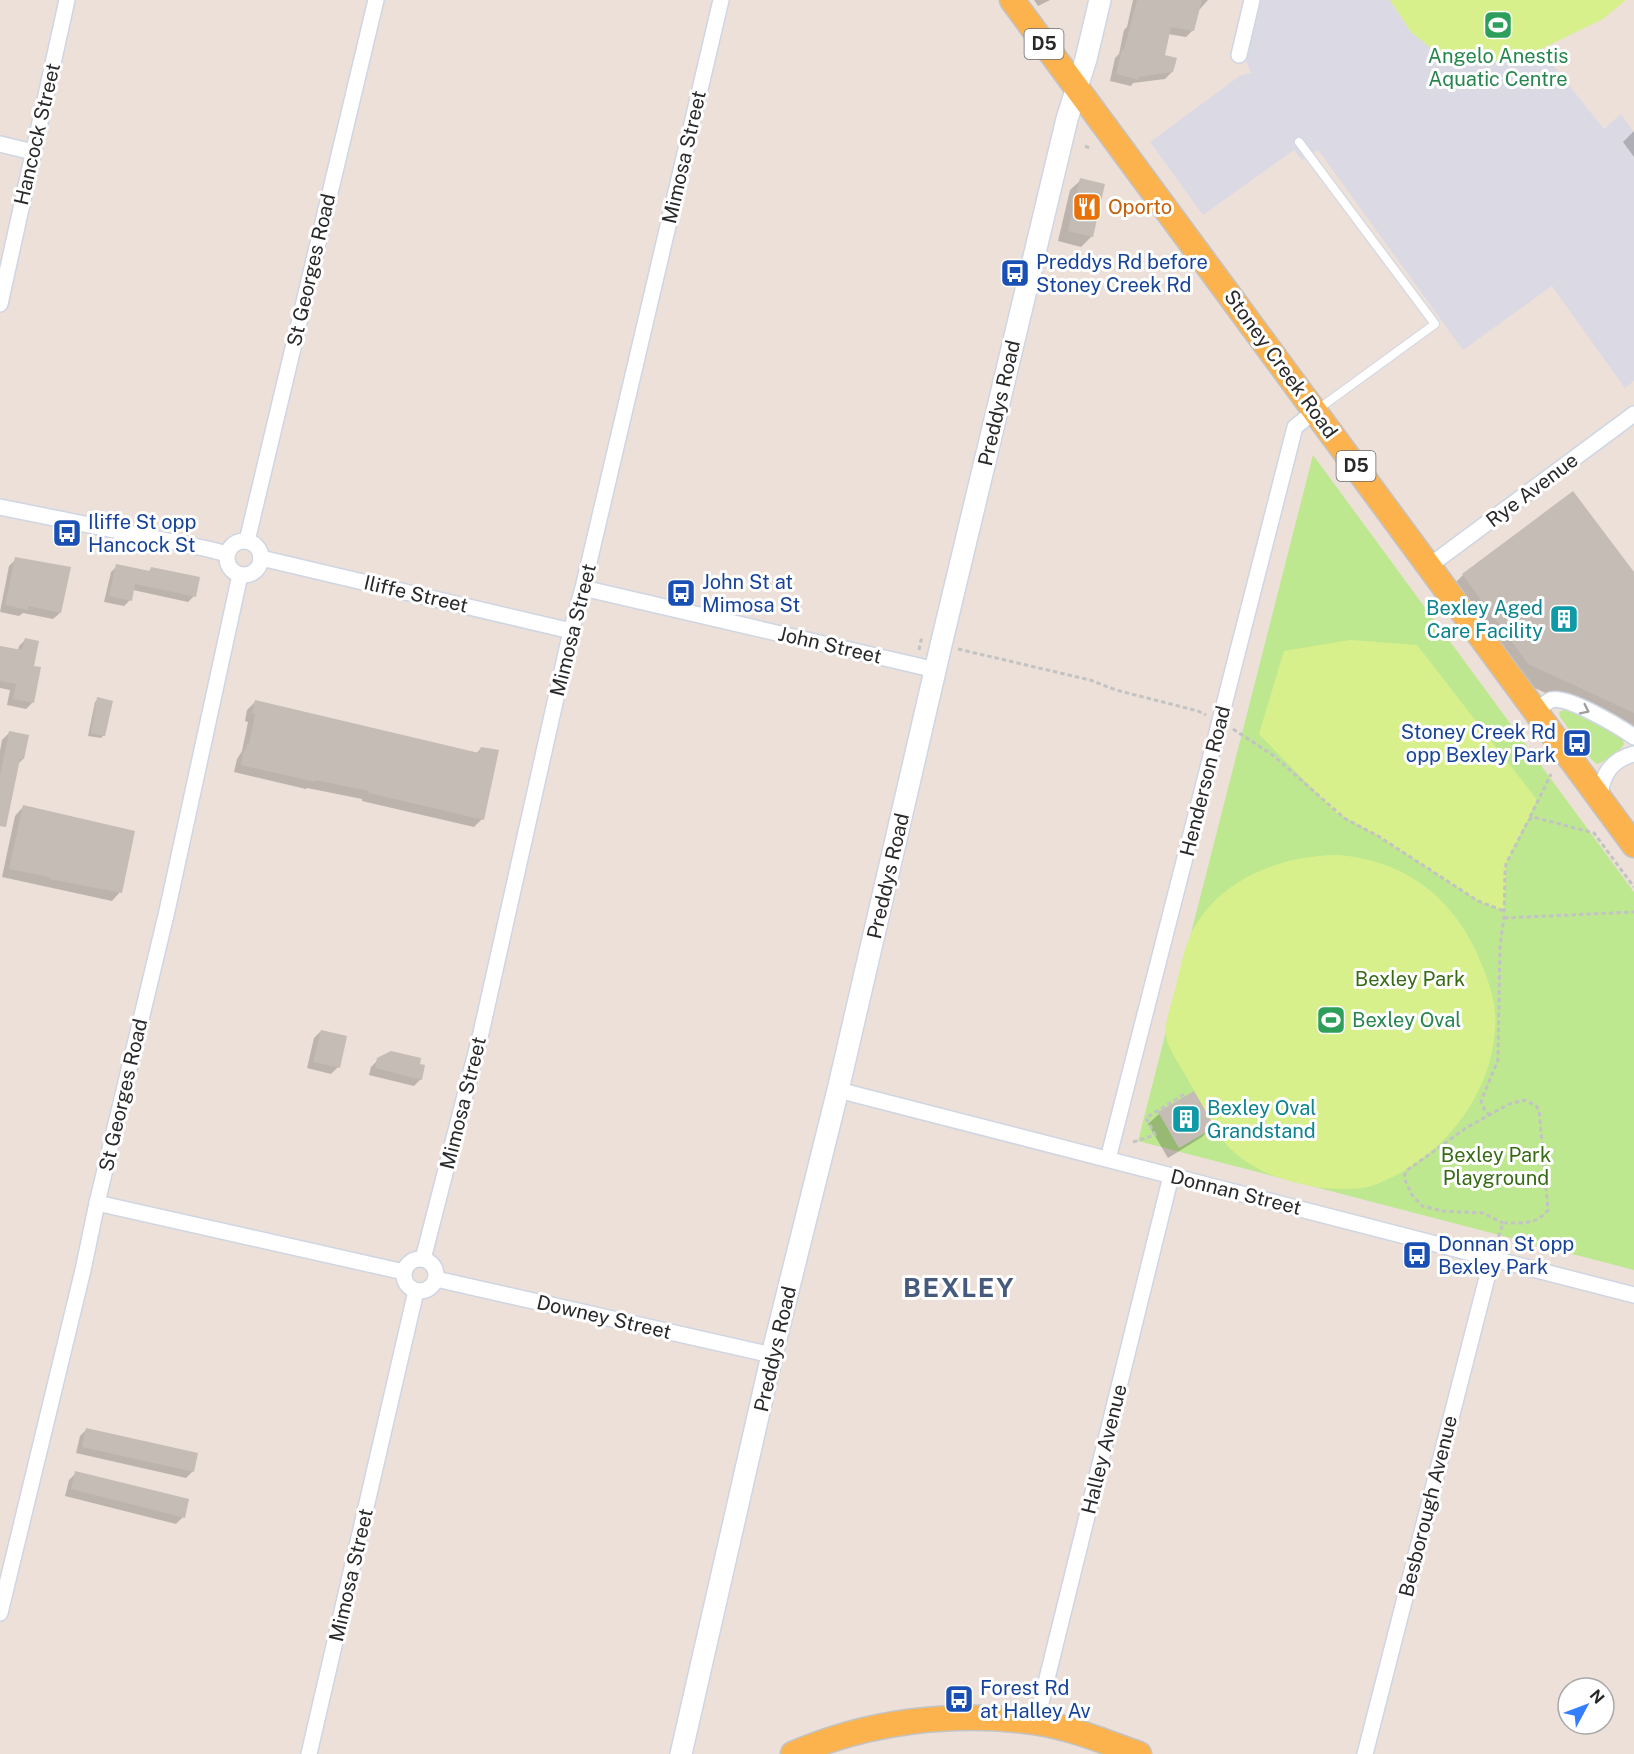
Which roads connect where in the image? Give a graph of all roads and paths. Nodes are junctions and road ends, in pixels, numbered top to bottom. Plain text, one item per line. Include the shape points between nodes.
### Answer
1 (67, 0) edge
2 (376, 0) edge
3 (721, 0) edge
4 (1012, 0) edge
5 (1100, 0) edge
6 (1252, 0) edge
7 (1239, 55) dead end
8 (1077, 87) junction
9 (1299, 142) dead end
10 (0, 144) edge
11 (1084, 146) dead end
12 (1092, 149) dead end
13 (33, 152) junction
14 (0, 304) edge
15 (1315, 411) junction
16 (1634, 414) edge
17 (0, 507) edge
18 (247, 541) junction
19 (227, 554) junction
20 (261, 558) junction
21 (1429, 566) junction
22 (240, 575) junction
23 (583, 588) junction
24 (572, 631) junction
25 (921, 640) dead end
26 (919, 650) dead end
27 (965, 650) dead end
28 (936, 670) junction
29 (1198, 711) dead end
30 (1535, 711) junction
31 (1236, 731) dead end
32 (1634, 736) edge
33 (1634, 754) edge
34 (1551, 774) dead end
35 (1602, 801) junction
36 (1528, 821) junction
37 (1634, 845) edge
38 (1634, 887) edge
39 (1504, 911) junction
40 (1634, 912) edge
41 (1504, 918) junction
42 (838, 1090) junction
43 (1186, 1094) dead end
44 (1490, 1116) junction
45 (1133, 1142) dead end
46 (1108, 1159) junction
47 (1171, 1176) junction
48 (97, 1203) junction
49 (1503, 1222) junction
50 (1492, 1258) junction
51 (423, 1259) junction
52 (404, 1272) junction
53 (436, 1279) junction
54 (416, 1291) junction
55 (1634, 1295) edge
56 (772, 1355) junction
57 (0, 1613) edge
58 (1036, 1723) junction
59 (309, 1754) edge
60 (681, 1754) edge
61 (793, 1754) edge
62 (1139, 1754) edge
63 (1365, 1754) edge

1 - 13 street, Hancock Street
2 - 18 street, St Georges Road
3 - 23 street, Mimosa Street
4 - 8 main road, Stoney Creek Road / D5
5 - 8 main road, Preddys Road
6 - 7 street
8 - 15 main road, Stoney Creek Road / D5
8 - 28 main road, Preddys Road
9 - 15 lane via 1435,324
10 - 13 street
11 - 12 path
13 - 14 street, Hancock Street
15 - 21 main road, Stoney Creek Road / D5
15 - 46 street, Henderson Road via 1295,427
16 - 21 street, Rye Avenue
17 - 19 street
18 - 19 street via 237,542
18 - 20 street via 257,547
19 - 22 street via 231,570
20 - 22 street via 255,572
20 - 24 street, Iliffe Street
21 - 30 main road, Stoney Creek Road / D5
22 - 48 street, St Georges Road via 167,911
23 - 24 street, Mimosa Street
23 - 28 street, John Street
24 - 51 street, Mimosa Street via 482,1033
25 - 26 path
27 - 29 path
28 - 42 main road, Preddys Road
30 -> 32 street via 1551,700 1562,699
30 - 35 main road, Stoney Creek Road / D5
31 - 39 path via 1274,756 1344,818 1478,901
33 - 35 street via 1609,768 1600,792
34 - 36 path
35 - 37 main road, Stoney Creek Road / D5
36 - 38 path via 1533,817 1594,833
36 - 39 path via 1506,864
39 - 41 path
40 - 41 path
41 - 44 path via 1498,1060 1482,1101
42 - 46 street, Donnan Street
42 - 56 main road, Preddys Road
43 - 45 path via 1146,1118 1155,1135
44 - 49 path via 1518,1101 1531,1102 1539,1110 1548,1210 1532,1222
44 - 49 path via 1447,1141 1406,1171 1404,1178 1422,1206 1483,1213
46 - 47 street, Donnan Street
47 - 50 street, Donnan Street
47 - 58 street, Halley Avenue
48 - 52 street
48 - 57 street, St Georges Road
49 - 50 path
50 - 55 street, Donnan Street
50 - 63 street, Besborough Avenue
51 - 52 street via 411,1262
51 - 53 street via 433,1266
52 - 54 street via 406,1284
53 - 54 street via 432,1287
53 - 56 street, Downey Street
54 - 59 street, Mimosa Street
56 - 60 main road, Preddys Road
58 - 61 main road via 978,1717 918,1720 870,1728
58 - 62 main road via 1093,1737

